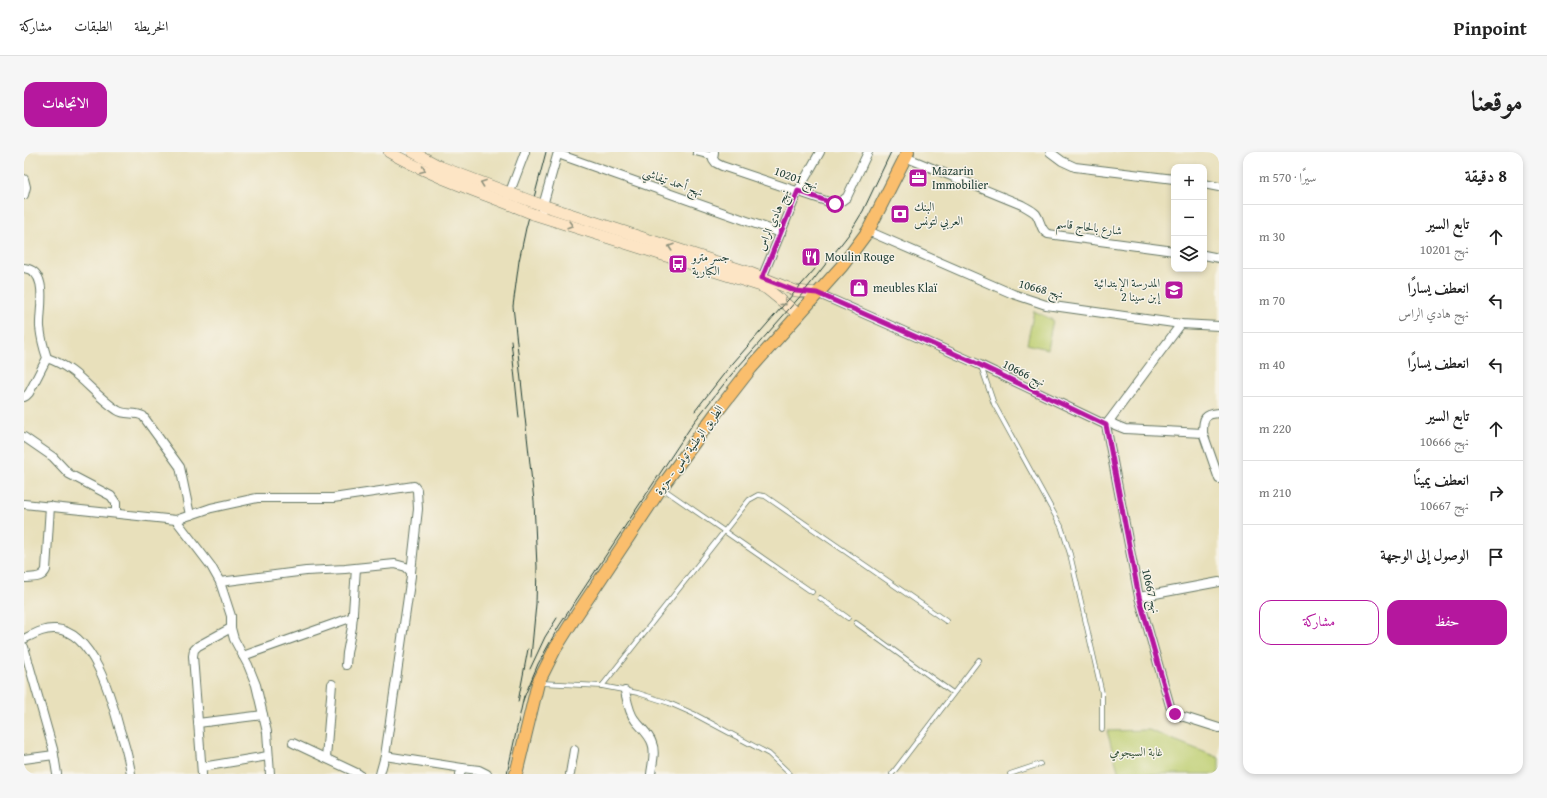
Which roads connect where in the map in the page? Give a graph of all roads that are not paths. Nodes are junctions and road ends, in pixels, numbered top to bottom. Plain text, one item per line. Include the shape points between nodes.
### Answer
1 (413, 152) edge
2 (525, 152) edge
3 (696, 152) edge
4 (820, 152) edge
5 (868, 152) edge
6 (1050, 152) edge
7 (391, 153) edge
8 (558, 153) edge
9 (713, 154) edge
10 (906, 155) edge
11 (24, 179) edge
12 (1171, 179) edge
13 (1207, 185) edge
14 (1219, 187) edge
15 (798, 191) junction
16 (24, 195) edge
17 (513, 200) junction
18 (538, 210) junction
19 (868, 231) junction
20 (781, 233) junction
21 (1171, 251) edge
22 (1207, 256) edge
23 (1219, 258) edge
24 (24, 268) edge
25 (762, 278) junction
26 (817, 293) junction
27 (798, 314) junction
28 (1181, 324) junction
29 (1219, 326) edge
30 (47, 358) junction
31 (980, 365) junction
32 (24, 397) edge
33 (1215, 413) edge
34 (1107, 423) junction
35 (1203, 433) junction
36 (24, 437) edge
37 (1219, 479) edge
38 (661, 488) junction
39 (24, 504) edge
40 (50, 506) junction
41 (116, 513) junction
42 (190, 515) junction
43 (176, 520) junction
44 (724, 531) junction
45 (356, 568) junction
46 (411, 572) junction
47 (24, 578) edge
48 (220, 582) junction
49 (1219, 582) edge
50 (812, 592) dead end
51 (1139, 597) junction
52 (820, 598) dead end
53 (353, 617) junction
54 (848, 618) dead end
55 (946, 621) dead end
56 (856, 623) dead end
57 (231, 628) junction
58 (24, 639) edge
59 (24, 647) edge
60 (243, 656) junction
61 (979, 660) dead end
62 (346, 665) dead end
63 (538, 683) junction
64 (332, 684) dead end
65 (602, 686) junction
66 (625, 691) junction
67 (953, 693) junction
68 (263, 715) junction
69 (198, 723) junction
70 (1219, 728) edge
71 (1102, 729) dead end
72 (293, 743) dead end
73 (574, 750) dead end
74 (54, 755) junction
75 (268, 756) junction
76 (384, 756) junction
77 (326, 758) junction
78 (24, 759) edge
79 (1040, 764) dead end
80 (202, 770) edge
81 (461, 771) edge
82 (56, 774) edge
83 (131, 774) edge
84 (270, 774) edge
85 (359, 774) edge
86 (380, 774) edge
87 (487, 774) edge
88 (516, 774) edge
89 (570, 774) edge
90 (651, 774) edge
91 (790, 774) edge
92 (892, 774) edge
93 (1010, 774) edge

17 -> 1 main road
2 - 17 street
3 - 9 street
4 - 15 street, نهج هادي الراس
5 - 15 street, نهج 10201 via 847,197 839,203 835,204
6 - 12 street via 1075,167
7 -> 17 main road via 459,185
8 - 18 street
8 - 20 street, نهج أحمد تيفاشي
9 - 15 street, نهج 10201 via 716,163
10 - 19 main road, الطريق الوطنية تونس - حزوة
10 - 21 street, شارع بالحاج قاسم via 1027,207 1035,213 1045,233
11 - 16 street
13 - 14 street
15 - 20 street, نهج هادي الراس
17 - 18 main road, bridge
25 -> 18 main road
18 -> 27 main road via 761,286
19 - 26 main road, الطريق الوطنية تونس - حزوة via 842,266
19 - 28 street, نهج 10668 via 1032,301 1064,308
20 - 25 street, نهج هادي الراس
22 - 23 street
24 - 30 street via 37,274 40,284 40,332
25 - 26 main road via 796,291
26 - 27 main road, الطريق الوطنية تونس - حزوة
26 - 31 street, نهج 10666
27 - 38 main road, الطريق الوطنية تونس - حزوة via 751,368
28 - 29 street, نهج 10668
28 - 34 street
30 - 32 street via 28,395
30 - 42 street via 71,369 121,413 143,416 180,467
31 - 34 street, نهج 10666
31 - 71 lane via 994,404 1061,526 1070,554 1102,693
33 - 35 street via 1205,417
34 - 35 street via 1125,430
34 - 51 street, نهج 10667
35 - 37 street
36 - 41 street via 53,457 69,474 111,496 116,503
38 - 44 lane
38 - 63 main road, الطريق الوطنية تونس - حزوة via 572,622
39 - 40 street
40 - 41 street
40 - 47 street via 46,570 38,577
41 - 43 street
42 - 43 street
42 - 46 street via 257,498 334,498 414,486 417,490 418,509
43 - 48 street
44 - 50 lane
44 - 55 lane via 749,500 758,495 765,496
44 - 65 lane
45 - 46 street via 395,564 406,567
45 - 48 street via 299,571
45 - 53 street
46 - 76 street
48 - 57 street via 231,616
49 - 51 street
51 - 70 street, نهج 10667 via 1170,706 1175,714
52 - 54 lane
53 - 60 street
53 - 62 street
56 - 67 lane
57 - 60 street
57 - 69 street via 194,650
58 - 83 street via 46,630 57,629 71,634 82,643 101,674 111,700
59 - 74 street
60 - 68 street via 252,673
61 - 67 lane
63 - 65 lane
63 - 88 main road, الطريق الوطنية تونس - حزوة
64 - 77 street
65 - 66 lane
66 - 90 street via 634,719 652,742 654,750
66 - 91 lane via 669,703 694,714 769,754
67 - 92 lane
68 - 69 street
68 - 75 street
69 - 80 street
72 - 77 street
73 - 89 street
74 - 78 street
74 - 82 street
75 - 80 street
75 - 84 street
76 - 81 street
76 - 86 street
77 - 85 street
79 - 93 lane
81 - 87 street via 479,770

